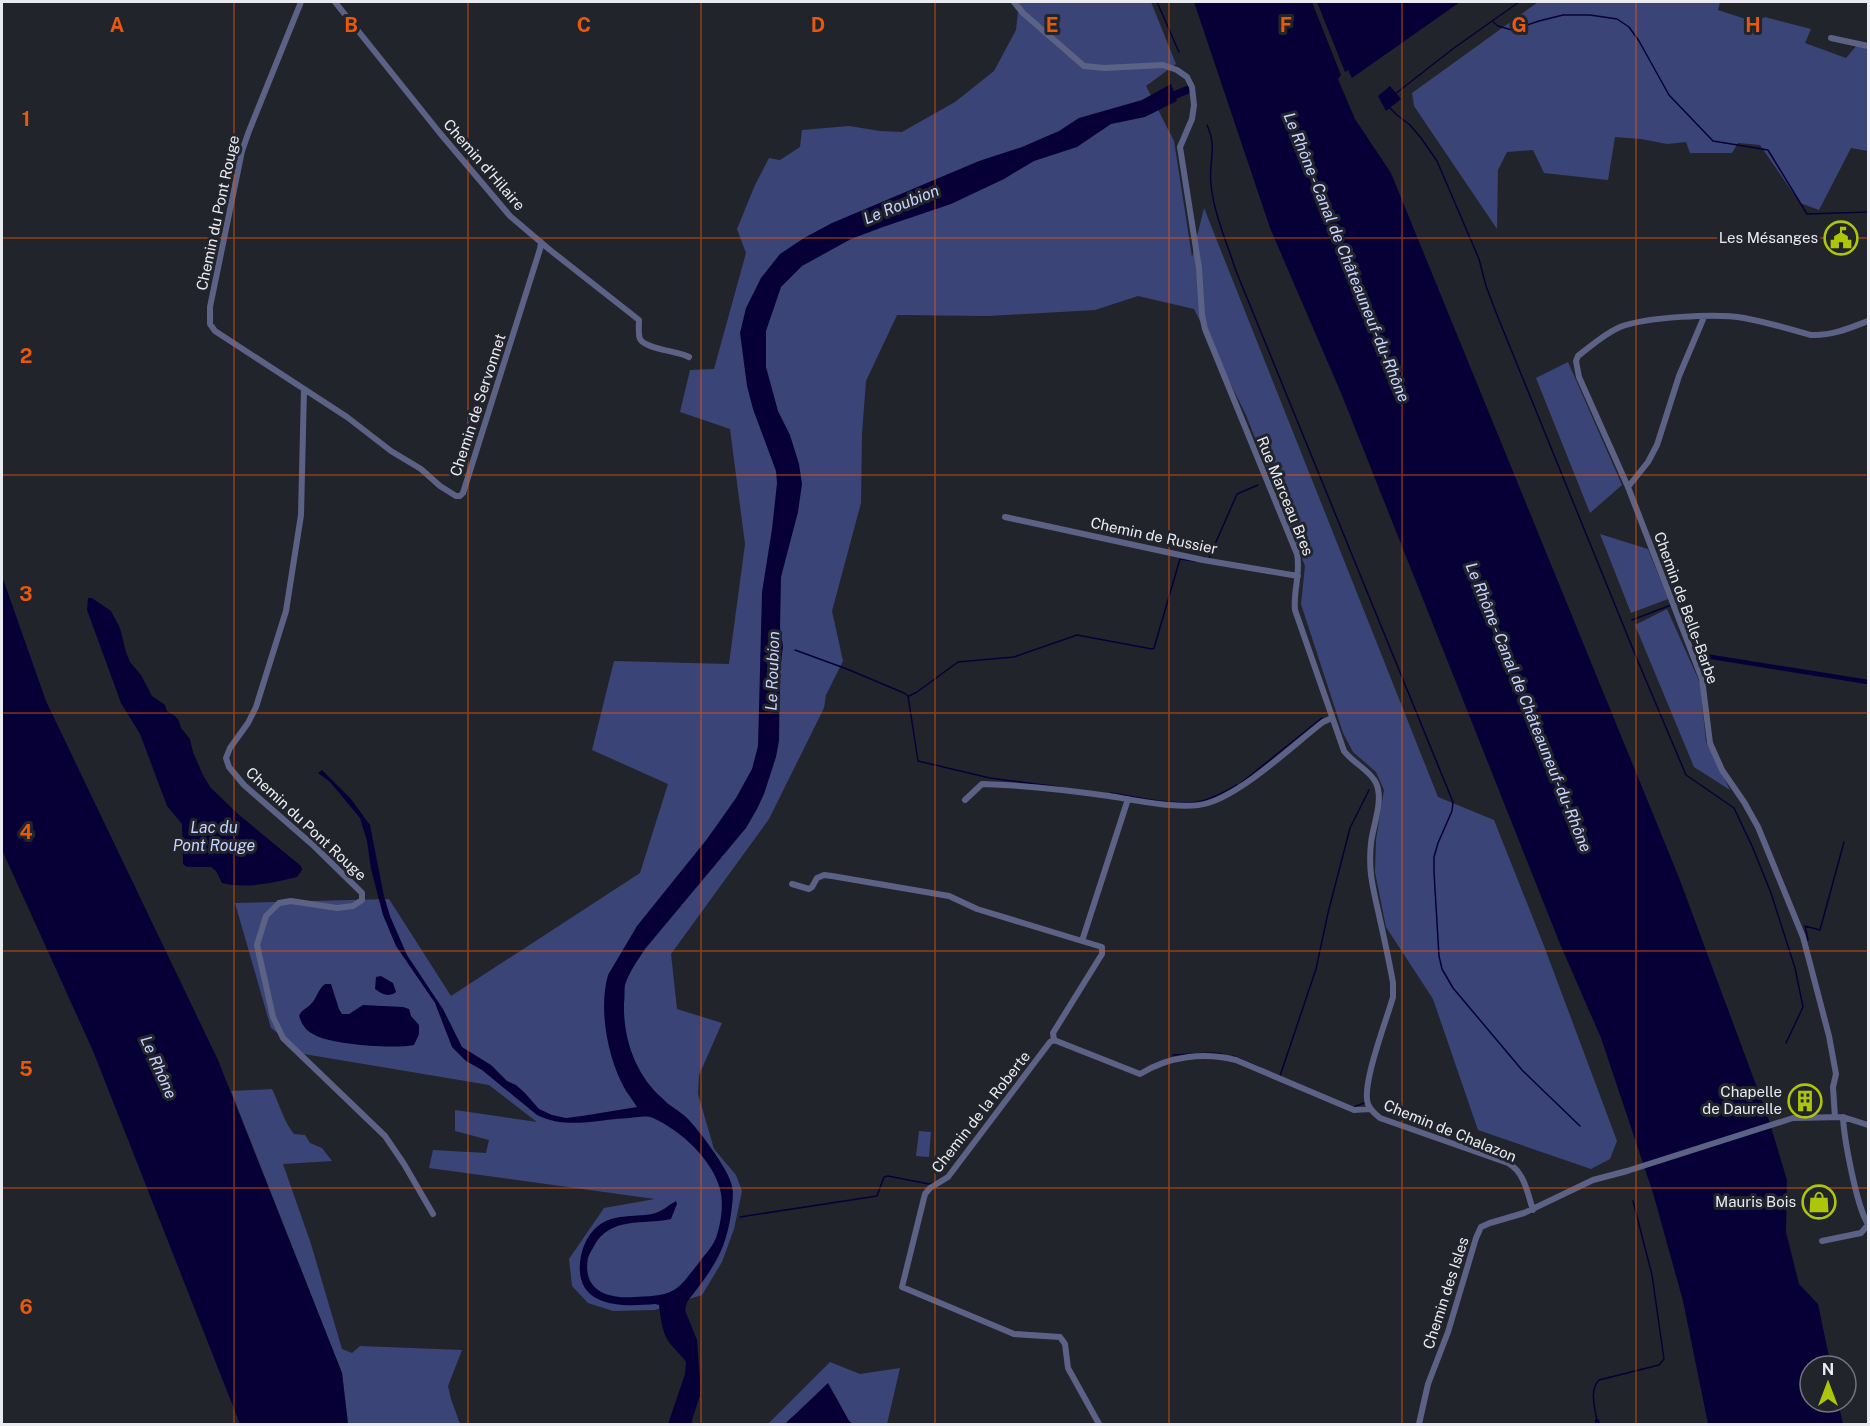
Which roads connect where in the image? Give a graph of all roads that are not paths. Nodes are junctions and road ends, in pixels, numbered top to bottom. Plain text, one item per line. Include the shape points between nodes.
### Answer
1 (301, 2) edge
2 (335, 2) edge
3 (1014, 2) edge
4 (1832, 38) dead end
5 (1869, 46) edge
6 (541, 242) junction
7 (1704, 317) junction
8 (1869, 321) edge
9 (689, 357) dead end
10 (304, 389) junction
11 (1628, 487) junction
12 (1005, 517) dead end
13 (1298, 576) junction
14 (1332, 718) junction
15 (1128, 799) junction
16 (965, 800) dead end
17 (792, 884) dead end
18 (1082, 941) junction
19 (1053, 1038) junction
20 (1370, 1108) junction
21 (1835, 1117) junction
22 (1843, 1117) junction
23 (1869, 1125) edge
24 (1533, 1210) junction
25 (433, 1214) dead end
26 (1869, 1225) edge
27 (1821, 1241) dead end
28 (1099, 1425) edge
29 (1419, 1425) edge

1 - 10 street, Chemin du Pont Rouge via 242,151 210,307 210,324
2 - 6 street, Chemin d'Hilaire via 487,190
3 - 13 street, Rue Marceau Bres via 1084,66 1163,65 1187,77 1192,87 1194,113 1180,147 1205,329 1298,554
4 - 5 street
6 - 9 street, Chemin d'Hilaire via 639,320 639,337 645,344
6 - 10 street, Chemin de Servonnet via 460,496 440,486
7 - 8 street via 1746,318 1822,336
7 - 11 street via 1679,376 1657,445
7 - 11 street, Chemin de Belle-Barbe via 1662,318 1622,326 1578,356 1579,377
10 - 25 street, Chemin du Pont Rouge via 301,513 283,624 256,707 226,758 228,767 244,785 362,893 362,900 353,906 337,908 291,901 279,903 266,916 257,945 273,1017 283,1038 385,1136
11 - 21 street, Chemin de Belle-Barbe via 1702,679 1710,743 1758,827 1803,937 1836,1074
12 - 13 street, Chemin de Russier via 1203,560
13 - 14 street, Rue Marceau Bres via 1294,610
14 - 15 street via 1227,795 1207,804 1174,806
14 - 20 street, Rue Marceau Bres via 1344,751 1371,777 1378,791 1371,882 1393,997 1367,1084
15 - 16 street via 982,784
15 - 18 street
17 - 18 street via 809,889 824,875 950,896 977,909
18 - 19 street via 1099,945 1102,954
19 - 20 street via 1140,1074 1179,1058 1221,1056 1354,1110
19 - 28 street, Chemin de la Roberte via 948,1177 925,1194 902,1287 1014,1334 1060,1337 1065,1344 1068,1368
20 - 24 street, Chemin de Chalazon via 1380,1118 1517,1168
21 - 22 street, Chemin des Isles
21 - 24 street, Chemin des Isles via 1779,1123 1593,1180
22 - 23 street, Chemin des Isles
22 - 26 street
24 - 29 street, Chemin des Isles via 1481,1227 1431,1374
26 - 27 street via 1856,1234

